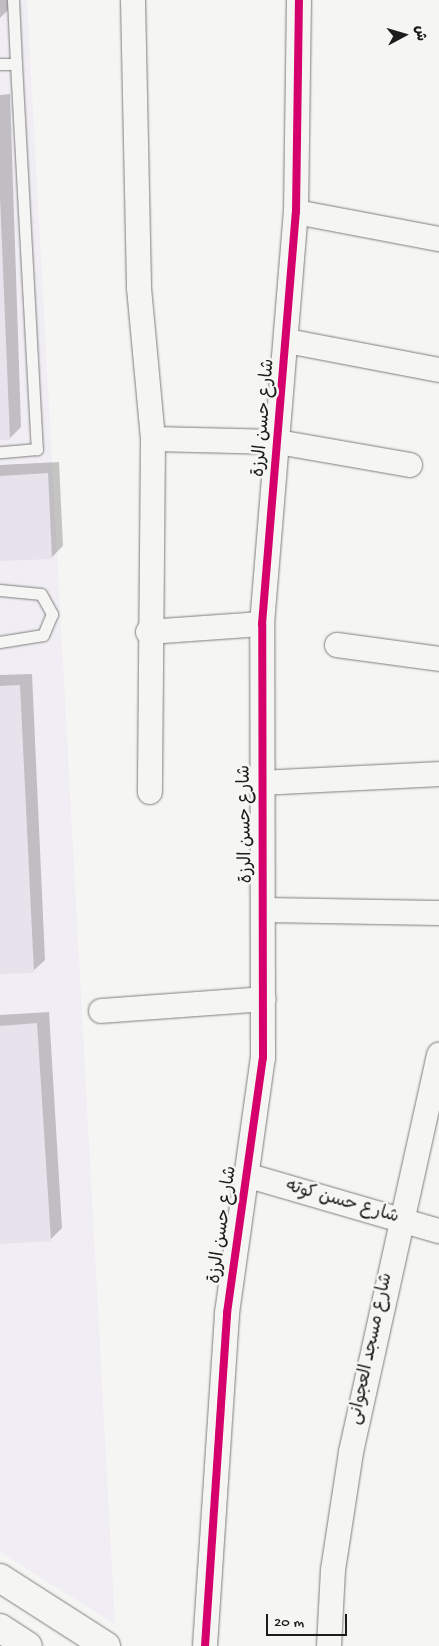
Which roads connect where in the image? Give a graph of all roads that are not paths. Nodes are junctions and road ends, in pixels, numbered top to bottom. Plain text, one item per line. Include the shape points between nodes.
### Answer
1 (13, 0) edge
2 (133, 0) edge
3 (299, 0) edge
4 (0, 64) edge
5 (16, 64) junction
6 (296, 212) junction
7 (439, 239) edge
8 (287, 341) junction
9 (439, 370) edge
10 (153, 439) junction
11 (278, 442) junction
12 (0, 452) edge
13 (410, 465) dead end
14 (0, 590) edge
15 (262, 624) junction
16 (148, 632) junction
17 (0, 642) edge
18 (337, 645) dead end
19 (439, 659) edge
20 (439, 774) edge
21 (262, 783) junction
22 (150, 792) dead end
23 (264, 910) junction
24 (439, 913) edge
25 (264, 999) junction
26 (101, 1010) dead end
27 (439, 1055) edge
28 (436, 1085) edge
29 (246, 1174) junction
30 (400, 1219) junction
31 (439, 1231) edge
32 (0, 1578) edge
33 (0, 1628) edge
34 (28, 1646) edge
35 (106, 1646) edge
36 (206, 1646) edge
37 (329, 1646) edge

1 - 5 lane
2 - 10 street via 139,288
3 - 6 street, شارع حسن الرزة
4 - 5 lane
5 - 12 lane via 36,449
6 - 7 street
6 - 8 street, شارع حسن الرزة
8 - 9 street
8 - 11 street, شارع حسن الرزة
10 - 11 street
10 - 16 street
11 - 13 street
11 - 15 street, شارع حسن الرزة
14 - 17 lane via 41,594 52,614 43,635
15 - 16 street
15 - 21 street, شارع حسن الرزة
16 - 22 street
18 - 19 street
20 - 21 street
21 - 23 street, شارع حسن الرزة
23 - 24 street
23 - 25 street, شارع حسن الرزة
25 - 26 street
25 - 29 street, شارع حسن الرزة via 263,1058
27 - 28 street, شارع مسجد العجوانى
28 - 30 street, شارع مسجد العجوانى
29 - 30 street, شارع حسن كوته
29 - 36 street, شارع حسن الرزة via 227,1313
30 - 31 street, شارع حسن كوته
30 - 37 street, شارع مسجد العجوانى via 351,1452 333,1570
32 - 35 main road
33 - 34 main road

